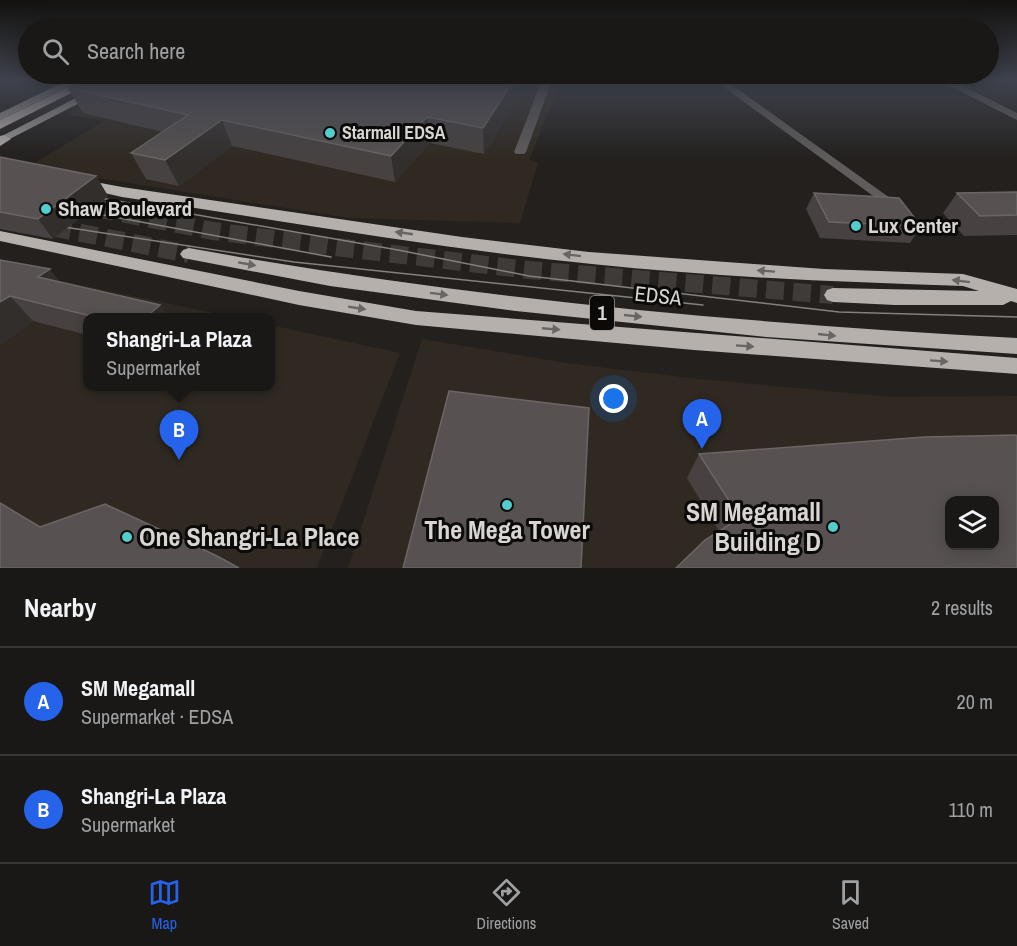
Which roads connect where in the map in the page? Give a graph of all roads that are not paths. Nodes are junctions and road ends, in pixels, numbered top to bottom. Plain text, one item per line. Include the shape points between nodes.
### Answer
1 (17, 107) edge
2 (18, 107) edge
3 (49, 107) edge
4 (62, 107) edge
5 (537, 107) edge
6 (756, 107) edge
7 (996, 107) edge
8 (0, 115) edge
9 (1017, 117) edge
10 (1, 135) edge
11 (520, 152) dead end
12 (66, 180) edge
13 (884, 198) edge
14 (0, 236) edge
15 (189, 254) tunnel mouth
16 (833, 295) tunnel mouth
17 (1017, 296) edge
18 (1017, 346) edge
19 (1017, 366) edge

1 - 8 main road
2 - 8 main road
3 - 10 highway
4 - 10 main road
5 - 11 street
6 - 13 street
7 - 9 street
17 -> 12 highway via 963,280 661,265 514,249 122,192
14 -> 19 highway, 1 via 299,298 416,318
15 -> 18 highway, EDSA / 1 via 348,283 539,307 855,338
16 - 17 highway

